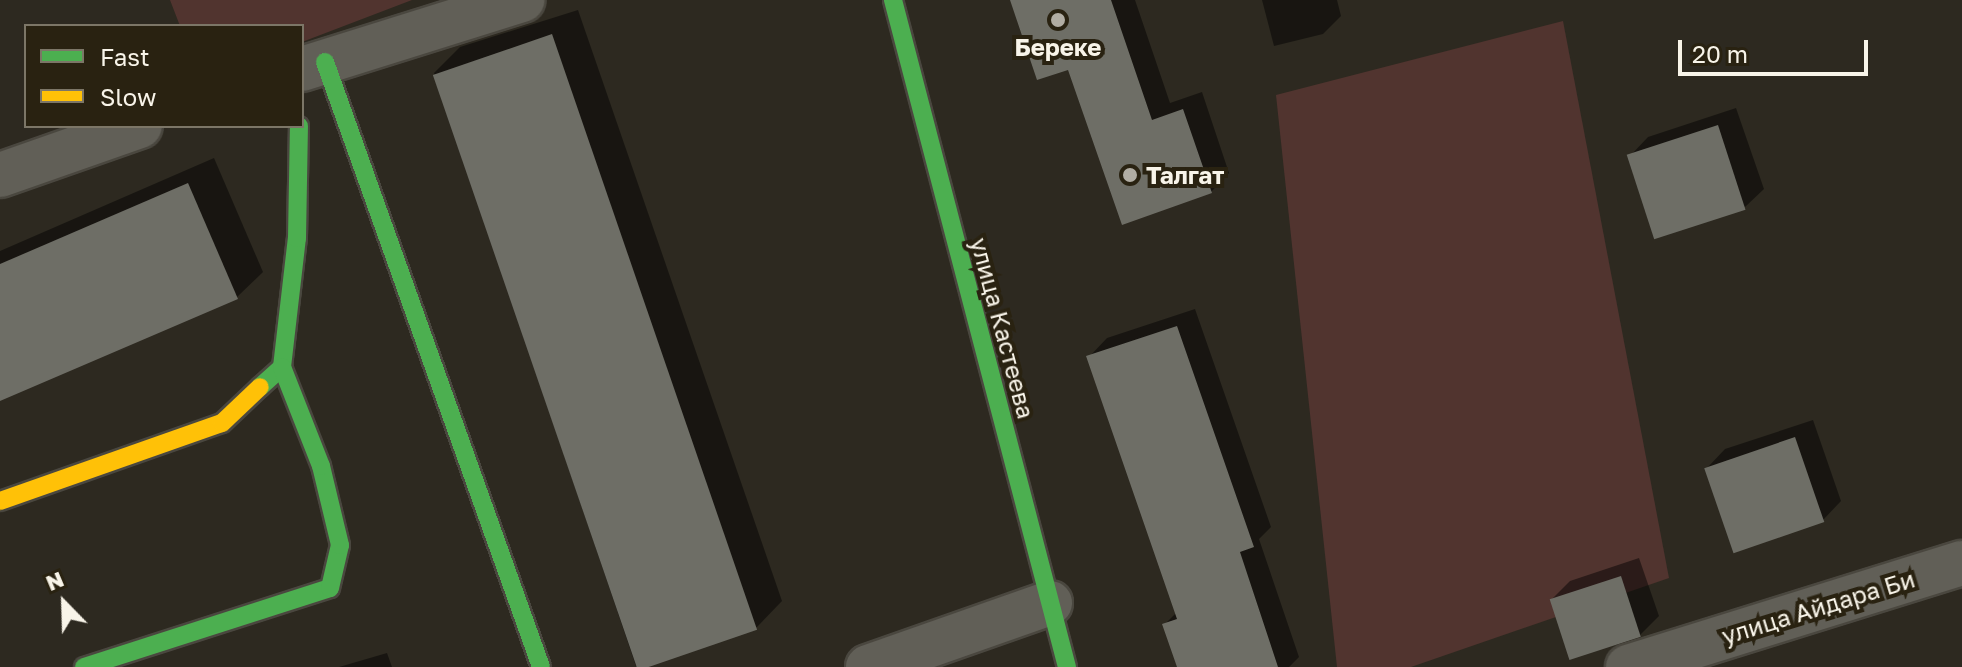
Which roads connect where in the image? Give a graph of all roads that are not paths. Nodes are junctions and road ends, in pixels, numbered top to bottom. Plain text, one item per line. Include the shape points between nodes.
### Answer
1 (522, 0) edge
2 (893, 0) edge
3 (314, 66) edge
4 (134, 128) edge
5 (299, 128) edge
6 (0, 175) edge
7 (282, 367) junction
8 (0, 501) edge
9 (1962, 563) edge
10 (1050, 603) junction
11 (84, 667) edge
12 (541, 667) edge
13 (868, 667) edge
14 (1067, 667) edge
15 (1628, 667) edge

1 - 3 street
2 - 10 street, улица Кастеева
3 - 12 street
4 - 6 street
5 - 7 street via 297,238
7 - 8 street via 222,423
7 - 11 street via 321,466 340,545 330,588
9 - 15 street, улица Айдара Би
10 - 13 street
10 - 14 street, улица Кастеева

